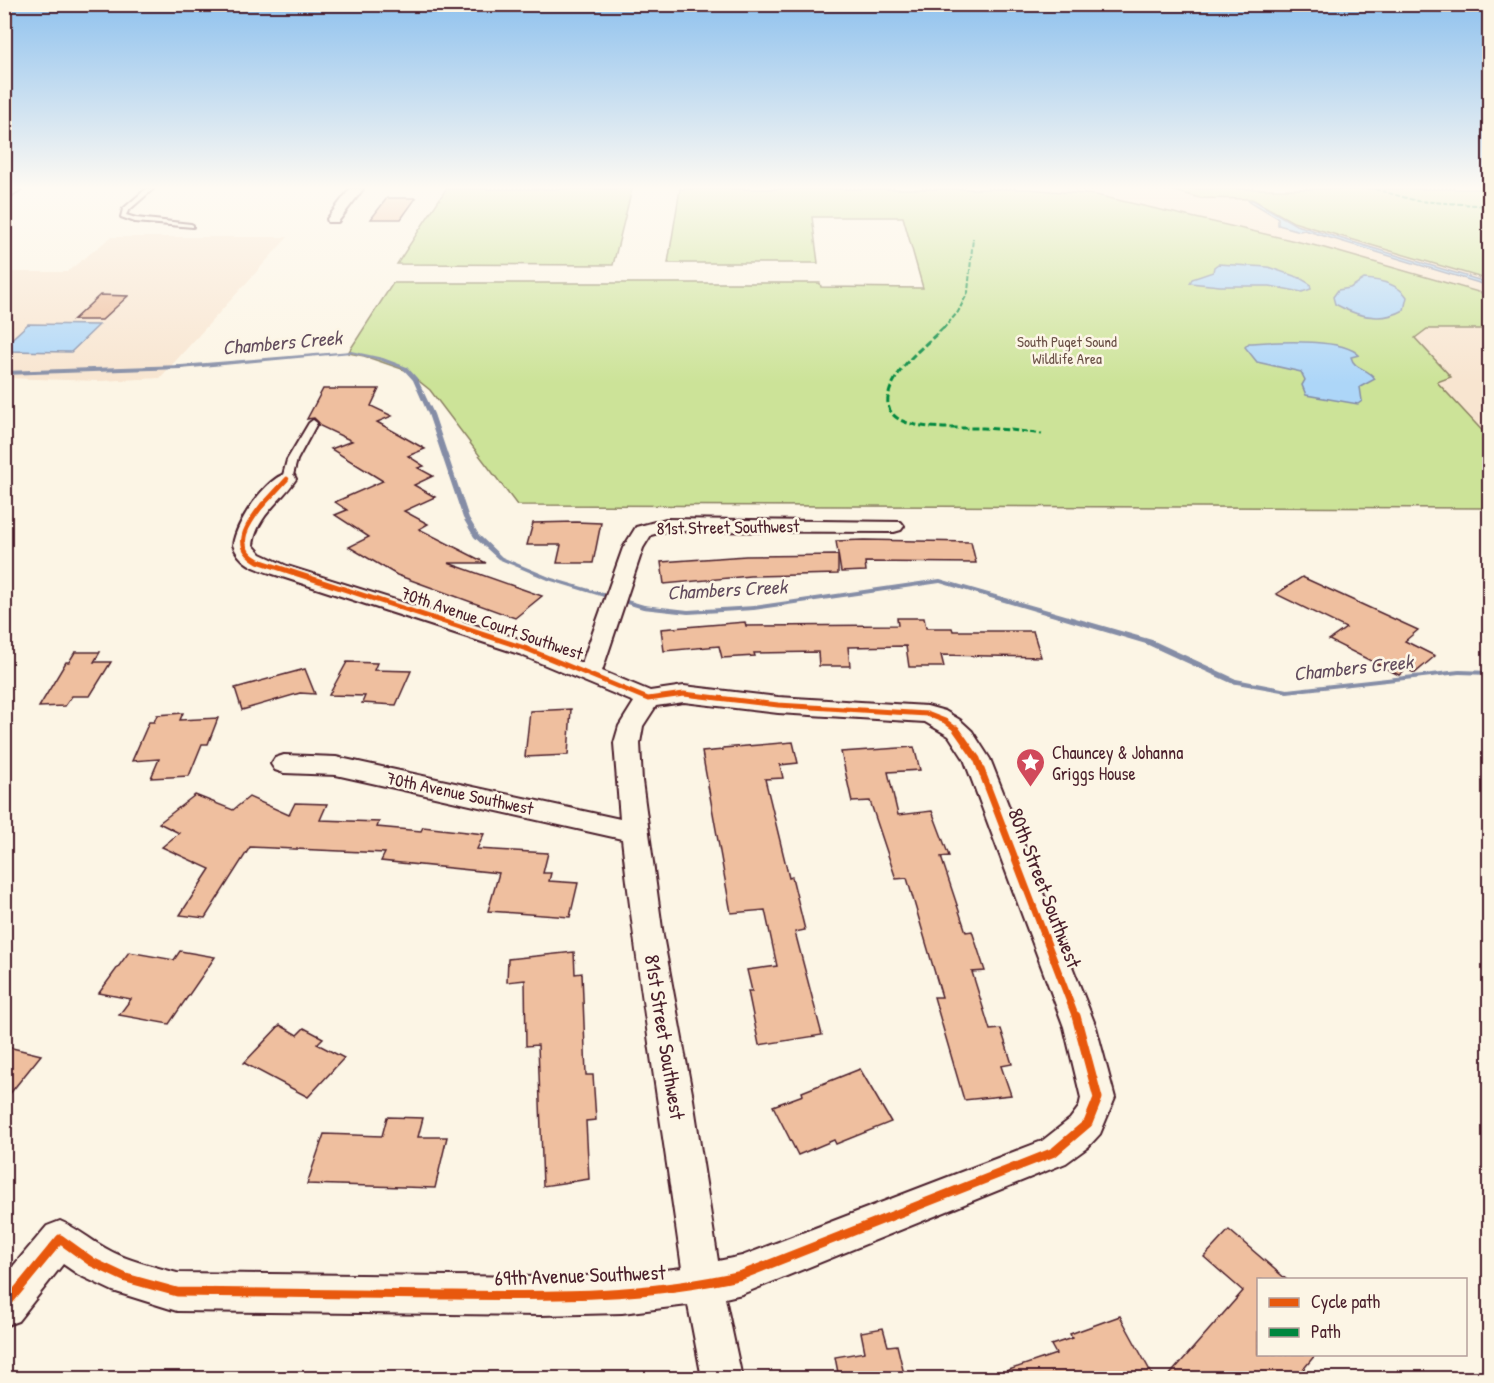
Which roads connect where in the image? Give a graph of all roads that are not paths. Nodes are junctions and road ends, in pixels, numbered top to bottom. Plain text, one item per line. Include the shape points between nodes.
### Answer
1 (313, 423) dead end
2 (287, 479) joint
3 (894, 526) dead end
4 (590, 674) junction
5 (648, 699) junction
6 (284, 764) dead end
7 (634, 832) junction
8 (1098, 1098) joint
9 (703, 1284) junction
10 (4, 1307) edge
11 (722, 1378) edge

1 - 2 lane via 292,460
2 - 4 street, 70th Avenue Court Southwest via 268,497 246,530 243,545 247,554
3 - 4 street, 81st Street Southwest via 686,524 643,531
4 - 5 street, 70th Avenue Court Southwest
5 - 7 street, 81st Street Southwest via 631,726 627,743
5 - 8 street, 80th Street Southwest via 684,694 778,705 927,714 957,727 977,759 1080,1027
6 - 7 street, 70th Avenue Southwest via 336,766
7 - 9 street, 81st Street Southwest
8 - 9 street, 69th Avenue Southwest via 1096,1111 1082,1132 1054,1152 742,1275
9 - 10 street, 69th Avenue Southwest via 622,1294 553,1296 177,1292 126,1278 92,1262 60,1239
9 - 11 street, 81st Street Southwest

